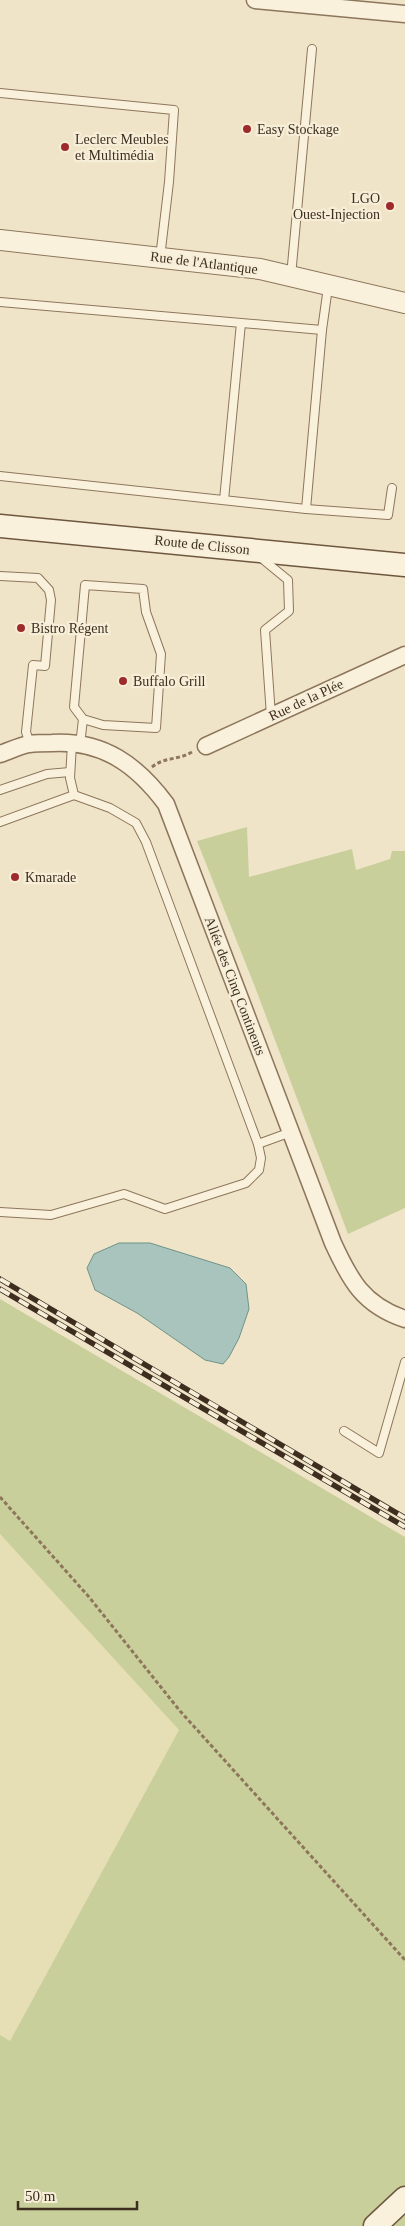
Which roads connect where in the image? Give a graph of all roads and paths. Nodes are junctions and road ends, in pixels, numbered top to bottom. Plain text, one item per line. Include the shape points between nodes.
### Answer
1 (255, 0) edge
2 (405, 14) edge
3 (312, 49) dead end
4 (0, 93) edge
5 (0, 240) edge
6 (160, 258) junction
7 (291, 276) junction
8 (328, 285) junction
9 (0, 302) edge
10 (405, 303) edge
11 (241, 323) junction
12 (322, 330) junction
13 (0, 476) edge
14 (392, 488) dead end
15 (224, 500) junction
16 (306, 509) junction
17 (0, 526) edge
18 (252, 550) junction
19 (405, 565) edge
20 (0, 576) edge
21 (405, 655) edge
22 (271, 716) junction
23 (83, 719) junction
24 (30, 744) junction
25 (76, 744) junction
26 (206, 746) joint
27 (0, 754) edge
28 (70, 772) junction
29 (142, 775) junction
30 (0, 790) edge
31 (74, 795) junction
32 (0, 822) edge
33 (291, 1132) junction
34 (258, 1144) junction
35 (0, 1212) edge
36 (405, 1319) edge
37 (405, 1362) edge
38 (344, 1431) dead end
39 (0, 1497) edge
40 (405, 1960) edge
41 (405, 2198) edge
42 (375, 2226) edge

1 - 2 street
3 - 7 lane
4 - 6 lane via 174,110
5 - 6 street, Rue de l'Atlantique
6 - 7 street, Rue de l'Atlantique via 260,269
7 - 8 street, Rue de l'Atlantique
8 - 10 street, Rue de l'Atlantique
8 - 12 lane
9 - 11 lane
11 - 12 lane
11 - 15 lane
12 - 16 lane
13 - 15 lane
14 - 16 lane via 388,515
15 - 16 lane
17 - 18 main road, Route de Clisson
18 - 19 main road, Route de Clisson
18 - 22 lane via 288,580 289,611 266,630
20 - 24 lane via 38,578 49,590 51,600 45,666 33,666 26,732
21 - 22 street, Rue de la Plée
22 - 26 street, Rue de la Plée
23 - 23 lane via 102,725 156,728 161,654 146,612 143,589 85,585 74,707
23 - 25 lane
24 - 25 street, Allée des Cinq Continents
24 - 27 street, Allée des Cinq Continents
25 - 28 lane
25 - 29 street, Allée des Cinq Continents via 100,748
26 - 29 path via 177,759 158,762
28 - 30 lane via 47,774
28 - 31 lane
29 - 33 street, Allée des Cinq Continents via 166,804
31 - 32 lane
31 - 34 lane via 110,808 136,823 146,842
33 - 34 lane
33 - 36 street, Allée des Cinq Continents via 348,1277 370,1302
34 - 35 lane via 259,1170 246,1183 165,1209 124,1194 51,1214
37 - 38 lane via 379,1453
39 - 40 path via 89,1597 180,1711
41 - 42 main road

